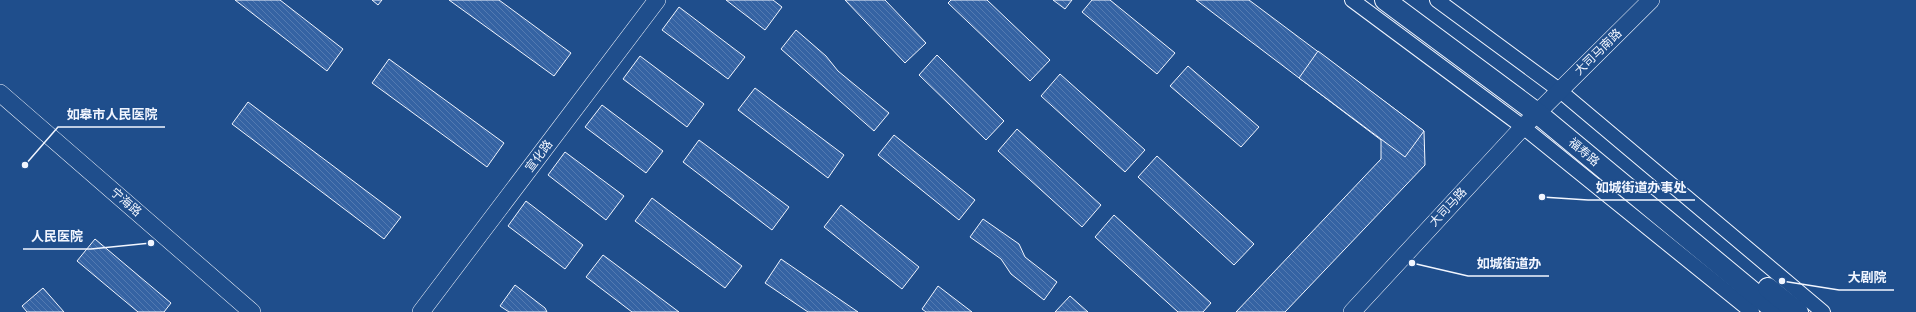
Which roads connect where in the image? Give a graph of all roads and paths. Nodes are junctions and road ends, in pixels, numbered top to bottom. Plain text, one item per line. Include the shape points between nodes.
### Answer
1 (658, 0) edge
2 (1352, 0) edge
3 (1385, 0) edge
4 (1407, 0) edge
5 (1437, 0) edge
6 (1651, 0) edge
7 (0, 92) edge
8 (1548, 102) junction
9 (1523, 127) junction
10 (252, 312) edge
11 (421, 312) edge
12 (1352, 312) edge
13 (1752, 312) edge
14 (1777, 312) edge
15 (1798, 312) edge
16 (1823, 312) edge

1 - 11 street, 宣化路
2 - 9 street
3 - 8 main road, 福寿路
4 - 8 main road, 福寿路
5 - 8 street
6 - 8 street, 大司马南路
7 - 10 street, 宁海路
8 - 9 street, 大司马路
8 - 14 main road, 福寿路
8 - 15 main road, 福寿路
8 - 16 street
9 - 12 street, 大司马路
9 - 13 street

